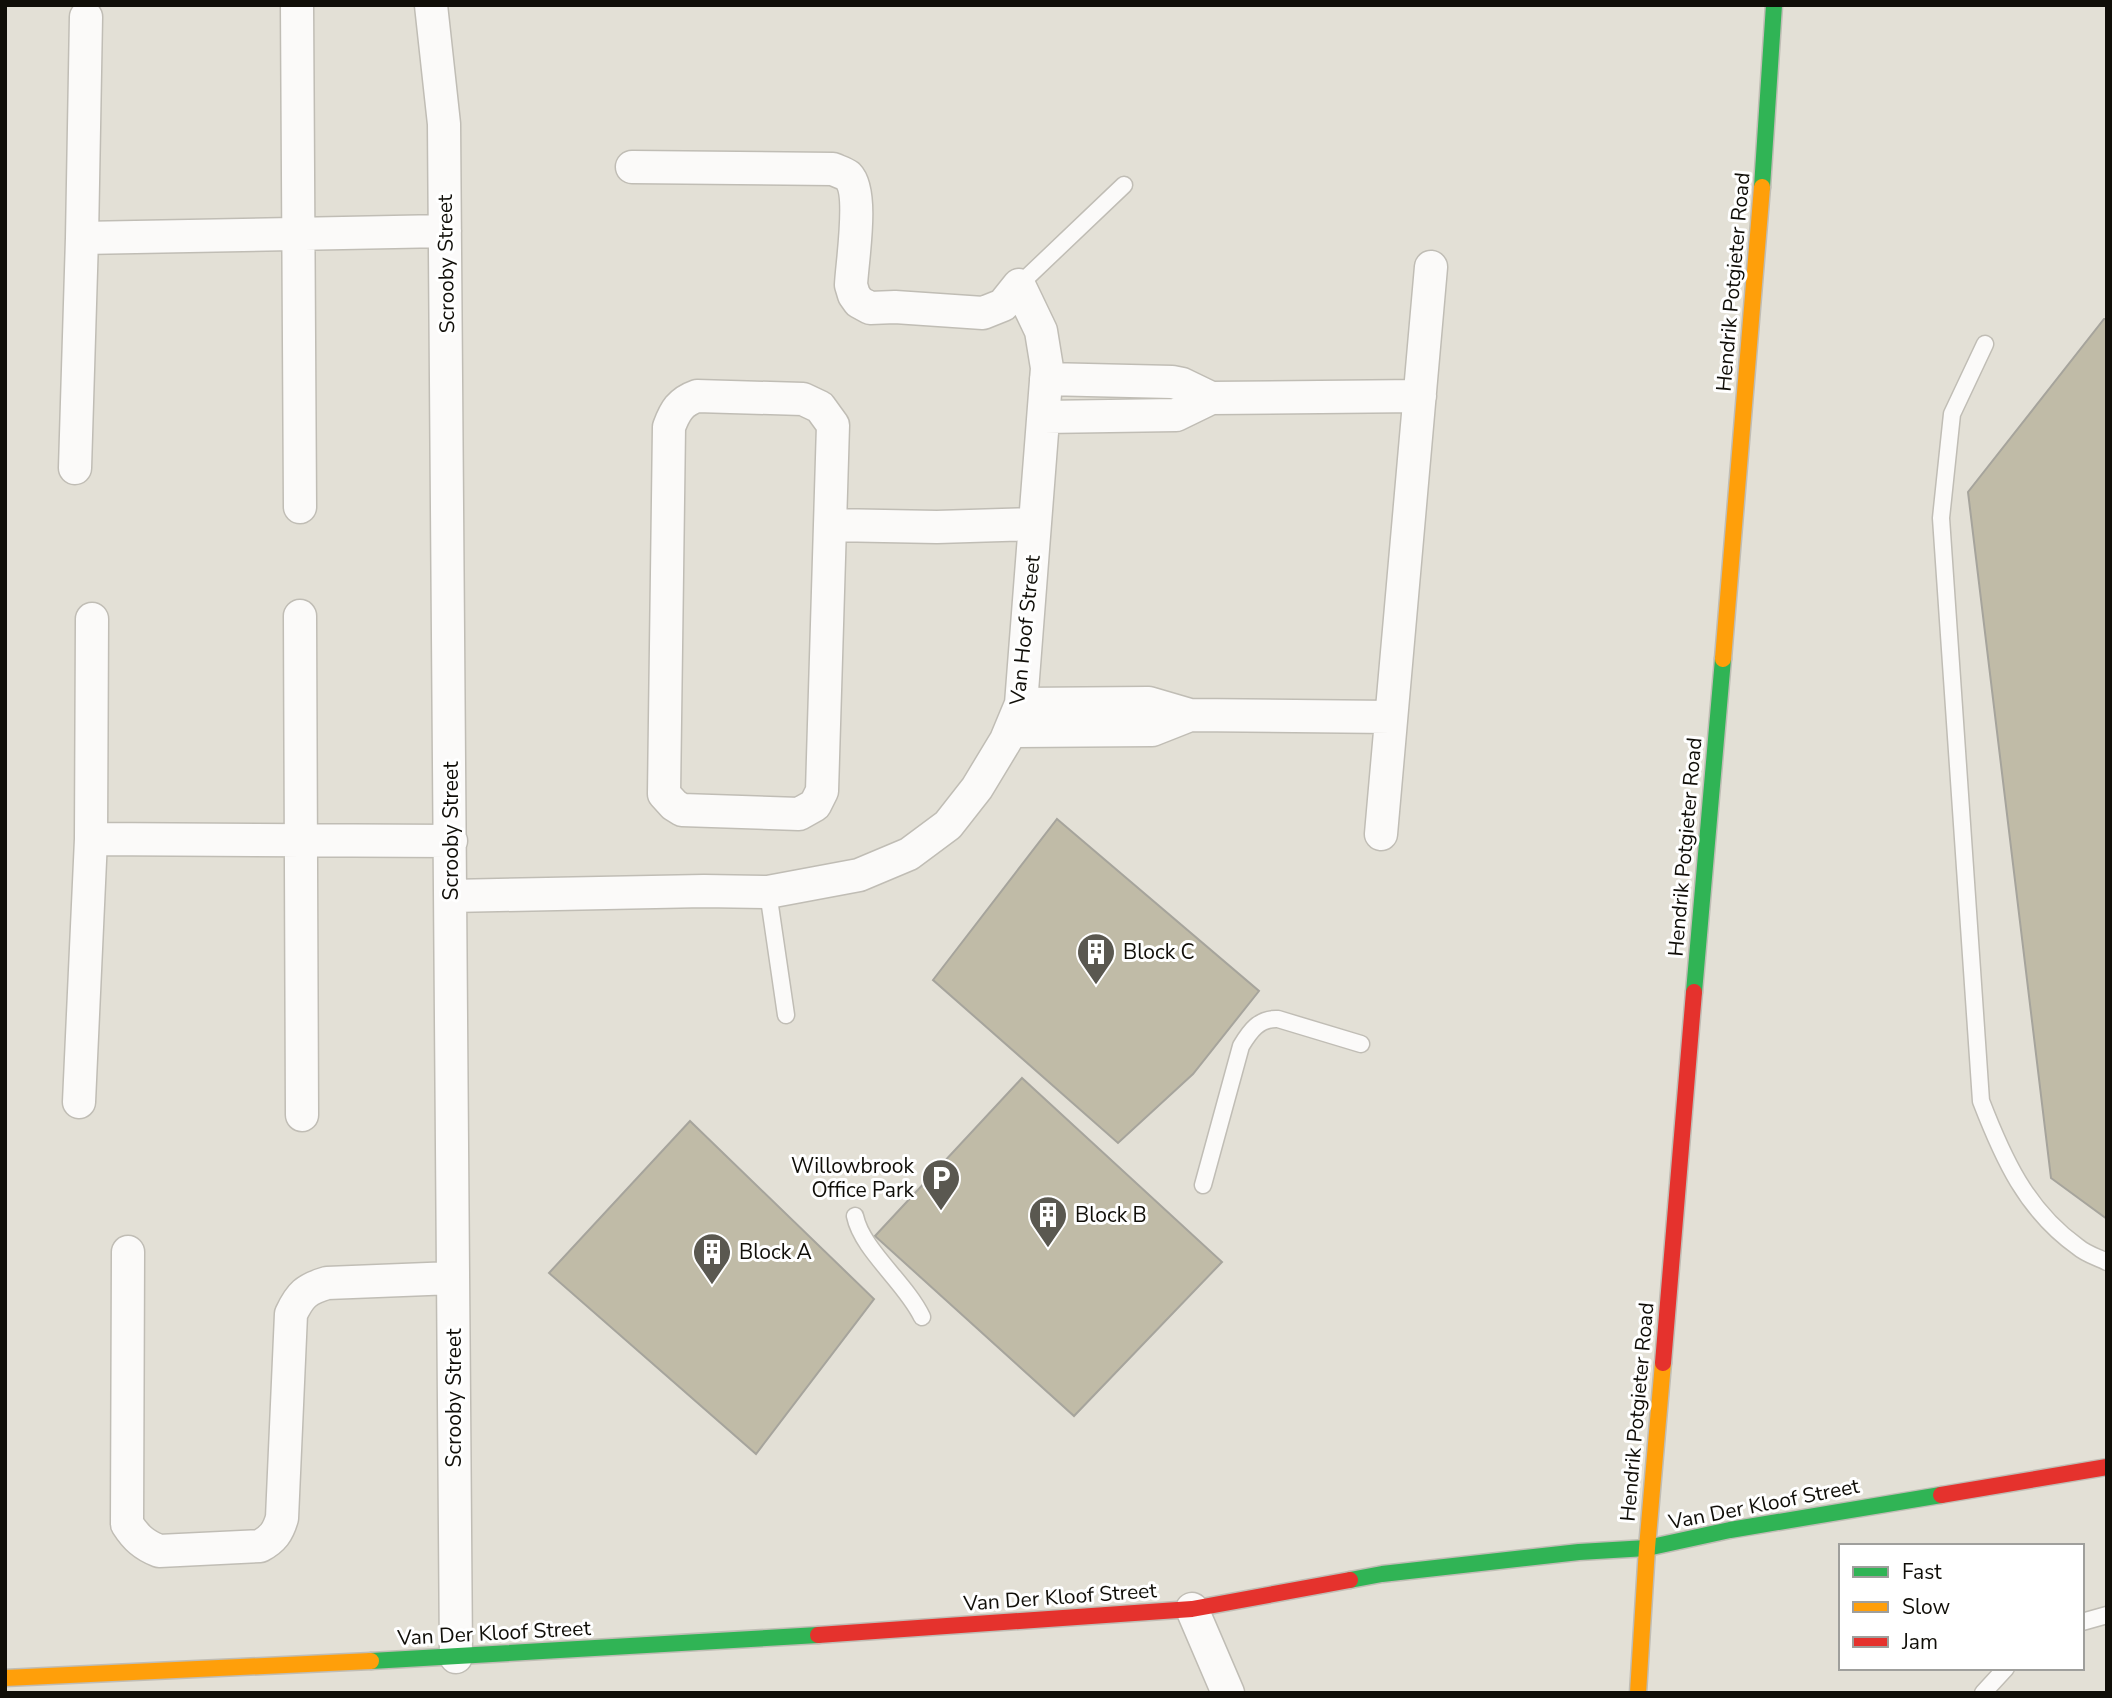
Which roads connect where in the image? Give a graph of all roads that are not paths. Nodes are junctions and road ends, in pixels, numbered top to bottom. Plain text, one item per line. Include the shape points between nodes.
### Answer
1 (296, 5) edge
2 (431, 5) edge
3 (1774, 5) edge
4 (86, 17) dead end
5 (632, 167) dead end
6 (1124, 185) dead end
7 (445, 232) junction
8 (298, 234) junction
9 (82, 239) junction
10 (1431, 267) dead end
11 (1019, 285) junction
12 (1985, 344) dead end
13 (1046, 379) junction
14 (1420, 396) junction
15 (1211, 398) junction
16 (1044, 417) junction
17 (75, 468) dead end
18 (300, 507) dead end
19 (1035, 524) junction
20 (831, 525) junction
21 (300, 616) dead end
22 (92, 619) dead end
23 (1391, 717) junction
24 (1016, 718) junction
25 (1381, 834) dead end
26 (92, 839) junction
27 (301, 840) junction
28 (451, 841) junction
29 (768, 892) junction
30 (451, 896) junction
31 (786, 1015) dead end
32 (1361, 1044) dead end
33 (79, 1102) dead end
34 (302, 1115) dead end
35 (1203, 1185) dead end
36 (855, 1216) dead end
37 (128, 1252) dead end
38 (2107, 1262) edge
39 (453, 1278) junction
40 (922, 1317) dead end
41 (2107, 1467) edge
42 (1647, 1548) junction
43 (1192, 1609) junction
44 (2107, 1615) edge
45 (2084, 1621) edge
46 (456, 1657) junction
47 (2004, 1670) edge
48 (5, 1678) edge
49 (1228, 1693) edge
50 (1638, 1693) edge
51 (1983, 1693) edge

1 - 8 street
2 - 7 street, Scrooby Street via 444,124
3 - 42 street, Hendrik Potgieter Road via 1758,245
4 - 9 street
5 - 11 street via 833,169 847,176 857,205 851,285 859,302 870,307 983,313 1003,305
6 - 11 lane
7 - 8 street
7 - 28 street, Scrooby Street
8 - 9 street
8 - 18 street
9 - 17 street
10 - 14 street
11 - 13 street, Van Hoof Street via 1041,331
12 - 38 lane via 1952,414 1941,519 1981,1101 2001,1153 2022,1190 2069,1241
13 - 15 street via 1172,382
13 - 16 street, Van Hoof Street
14 - 15 street
14 - 23 street
15 - 16 street via 1176,415
16 - 19 street, Van Hoof Street
19 - 20 street
19 - 24 street, Van Hoof Street
20 - 20 street via 822,792 816,805 799,814 682,810 668,799 663,786 668,427 678,407 697,396 803,399 820,407 833,425
21 - 27 street
22 - 26 street
23 - 24 street via 1191,715 1149,703
23 - 25 street
24 - 29 street, Van Hoof Street via 977,788 948,825 909,853 859,875
26 - 27 street
26 - 33 street
27 - 28 street
27 - 34 street
28 - 30 street, Scrooby Street
29 - 30 street, Van Hoof Street
29 - 31 lane
30 - 39 street, Scrooby Street
32 - 35 lane via 1269,1018 1249,1032 1241,1045
36 - 40 lane via 864,1238
37 - 39 street via 127,1524 145,1545 159,1551 260,1546 279,1530 291,1314 298,1299 327,1283
39 - 46 street, Scrooby Street
41 - 42 street, Van Der Kloof Street
42 - 43 street, Van Der Kloof Street via 1382,1574
42 - 50 street, Hendrik Potgieter Road
43 - 46 street, Van Der Kloof Street
43 - 49 street
44 - 45 lane
46 - 48 street, Van Der Kloof Street
47 - 51 lane

